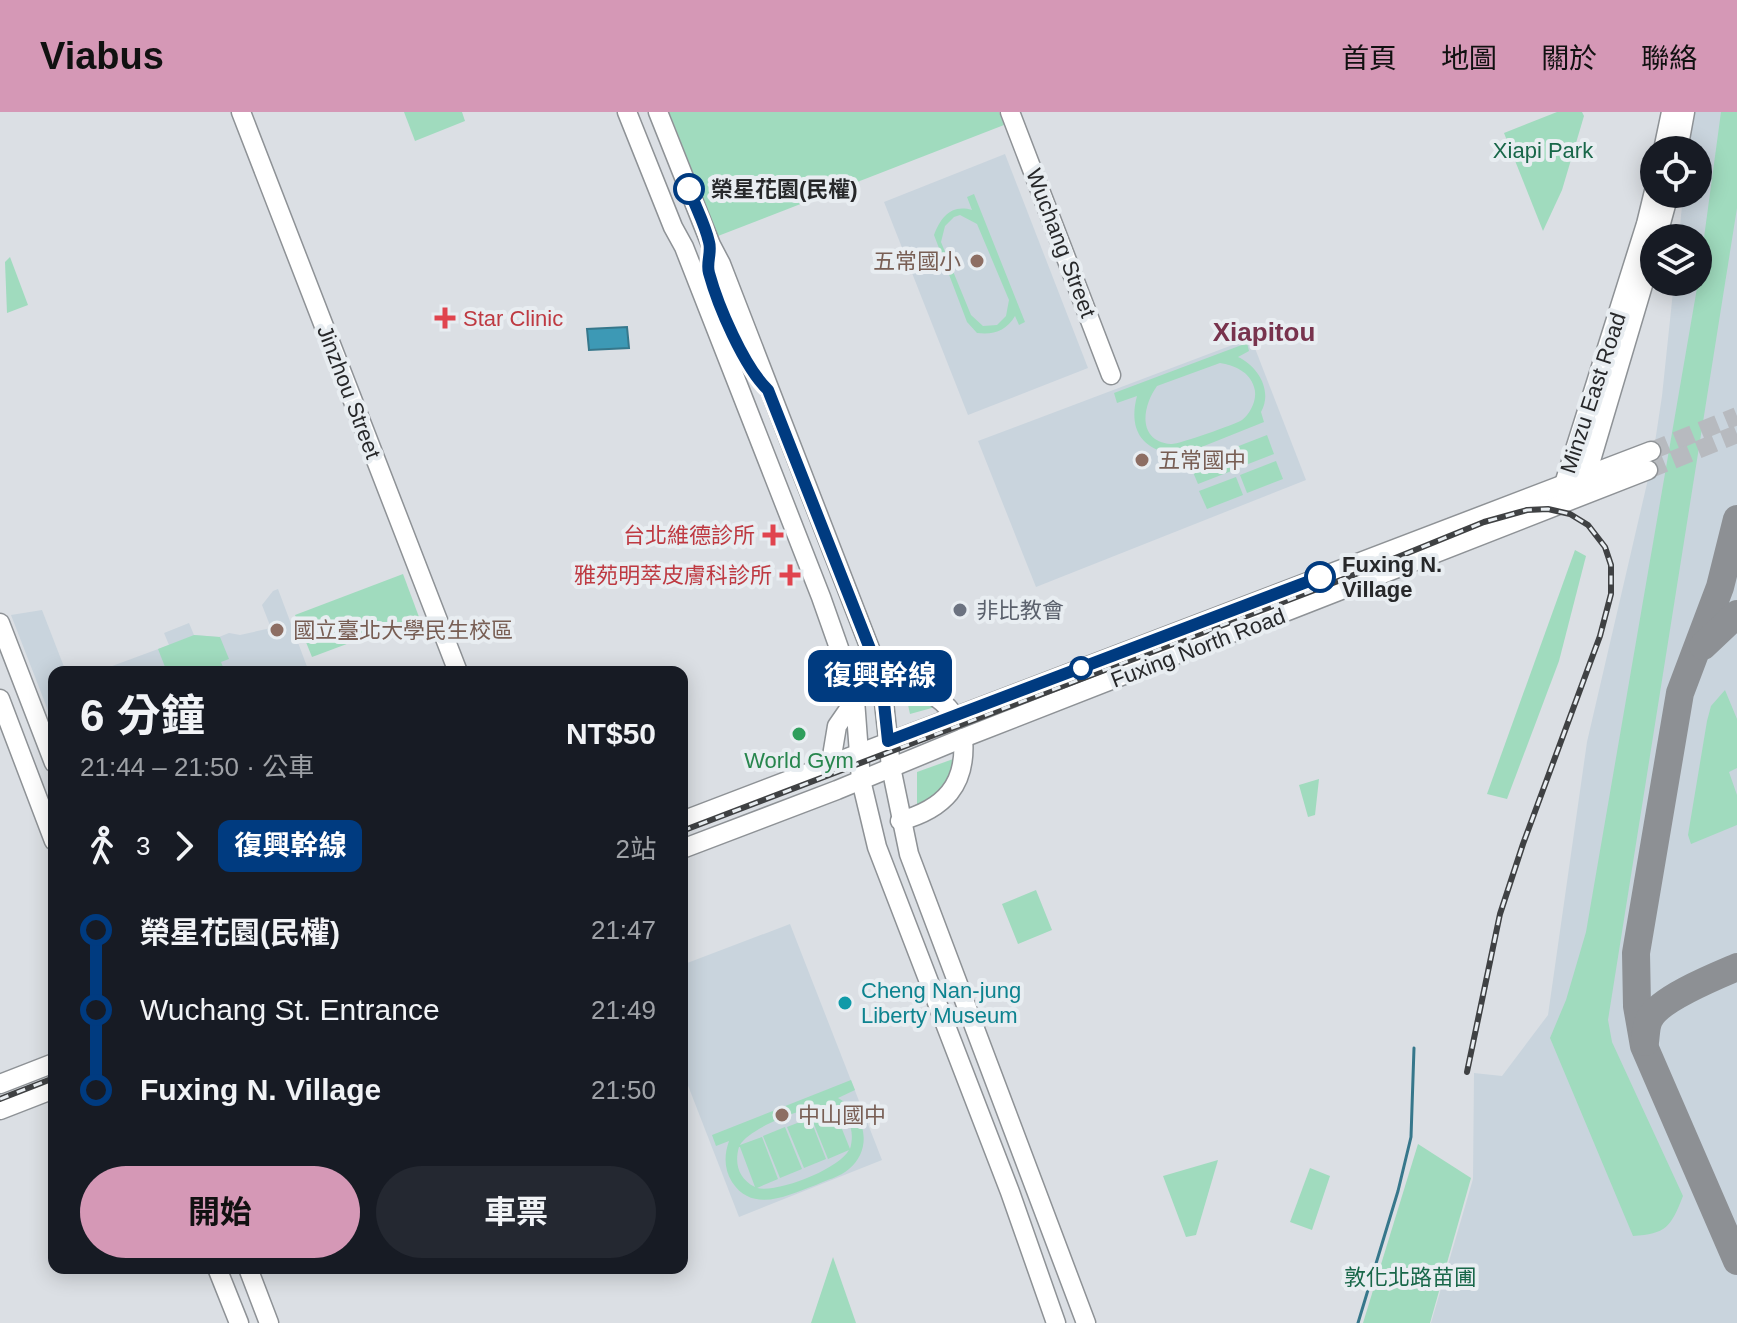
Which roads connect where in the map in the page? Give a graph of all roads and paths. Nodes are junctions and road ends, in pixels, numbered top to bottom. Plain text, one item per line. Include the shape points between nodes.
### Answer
1 (241, 112) edge
2 (627, 112) edge
3 (658, 112) edge
4 (1010, 112) edge
5 (1671, 112) edge
6 (1685, 112) edge
7 (1666, 136) edge
8 (1681, 136) edge
9 (1650, 208) edge
10 (1640, 295) edge
11 (1111, 375) dead end
12 (1651, 451) tunnel mouth
13 (1648, 470) tunnel mouth
14 (1586, 477) junction
15 (1571, 495) junction
16 (0, 623) edge
17 (456, 666) edge
18 (882, 684) junction
19 (0, 699) edge
20 (855, 700) junction
21 (955, 716) junction
22 (963, 738) junction
23 (888, 741) junction
24 (48, 747) edge
25 (858, 753) junction
26 (831, 762) junction
27 (891, 767) junction
28 (861, 780) junction
29 (688, 819) edge
30 (900, 821) junction
31 (48, 825) edge
32 (688, 847) edge
33 (48, 1065) edge
34 (0, 1084) edge
35 (48, 1091) edge
36 (0, 1110) edge
37 (219, 1274) edge
38 (250, 1274) edge
39 (239, 1323) edge
40 (269, 1323) edge
41 (1056, 1323) edge
42 (1086, 1323) edge

1 - 17 main road, Jinzhou Street
2 - 20 main road via 821,597
3 - 18 main road
4 - 11 main road, Wuchang Street
5 - 7 main road
6 - 8 main road
9 - 15 main road, Minzu East Road
10 - 14 main road, Minzu East Road
12 - 14 main road, Fuxing North Road
13 - 15 main road
14 - 15 main road, Fuxing North Road
15 - 21 main road, Fuxing North Road
15 - 22 main road, Fuxing North Road
16 - 24 main road
18 - 21 main road via 921,688
18 - 23 main road
19 - 31 main road
20 - 25 main road
20 - 26 main road via 837,726
21 - 23 main road, Fuxing North Road
22 - 27 main road, Fuxing North Road
22 - 30 main road via 962,769 947,796 923,814
23 - 25 main road, Fuxing North Road
23 - 27 main road
25 - 26 main road, Fuxing North Road
25 - 28 main road
26 - 29 main road, Fuxing North Road
27 - 28 main road, Fuxing North Road
27 - 30 main road
28 - 32 main road, Fuxing North Road
28 - 41 main road via 877,847
30 - 42 main road
33 - 34 main road
35 - 36 main road
37 - 39 main road
38 - 40 main road

